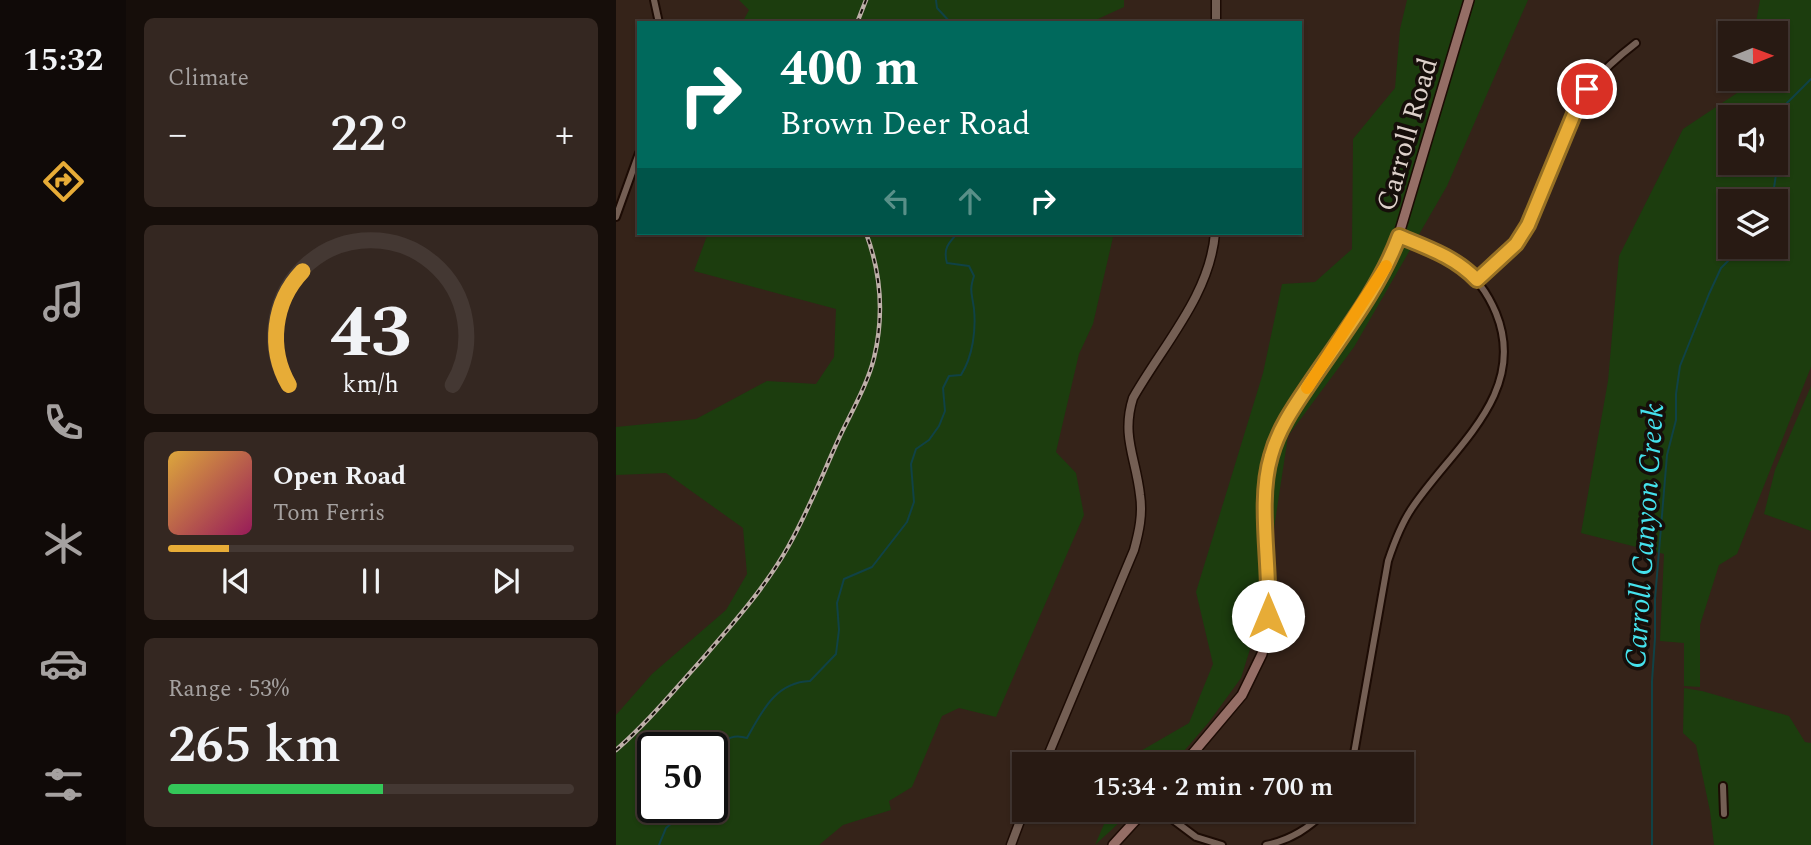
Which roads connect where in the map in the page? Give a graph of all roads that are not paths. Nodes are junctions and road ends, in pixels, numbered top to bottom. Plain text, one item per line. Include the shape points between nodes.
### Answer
1 (654, 0) edge
2 (1216, 0) edge
3 (1469, 0) edge
4 (659, 21) edge
5 (1216, 21) edge
6 (1636, 43) dead end
7 (637, 159) edge
8 (616, 217) edge
9 (1215, 235) edge
10 (1399, 236) junction
11 (1477, 280) junction
12 (1049, 752) edge
13 (1194, 752) edge
14 (1355, 752) edge
15 (1723, 786) dead end
16 (1724, 814) dead end
17 (1020, 822) edge
18 (1134, 822) edge
19 (1176, 822) edge
20 (1314, 822) edge
21 (1011, 845) edge
22 (1113, 845) edge
23 (1222, 845) edge
24 (1266, 845) edge

1 - 4 street
2 - 5 street
3 - 10 main road, Carroll Road
6 - 11 street via 1587,89 1528,225 1516,244
7 - 8 street
9 - 12 street via 1200,288 1133,398 1127,438 1140,495 1139,534
10 - 11 street via 1441,253
10 - 13 main road, Carroll Road via 1384,270 1288,416 1270,456 1265,494 1269,602 1262,654 1242,695
11 - 14 street via 1500,324 1504,349 1501,377 1485,414 1411,509 1397,535 1388,561
15 - 16 street
17 - 21 street
18 - 22 main road
19 - 23 street via 1196,837
20 - 24 street

